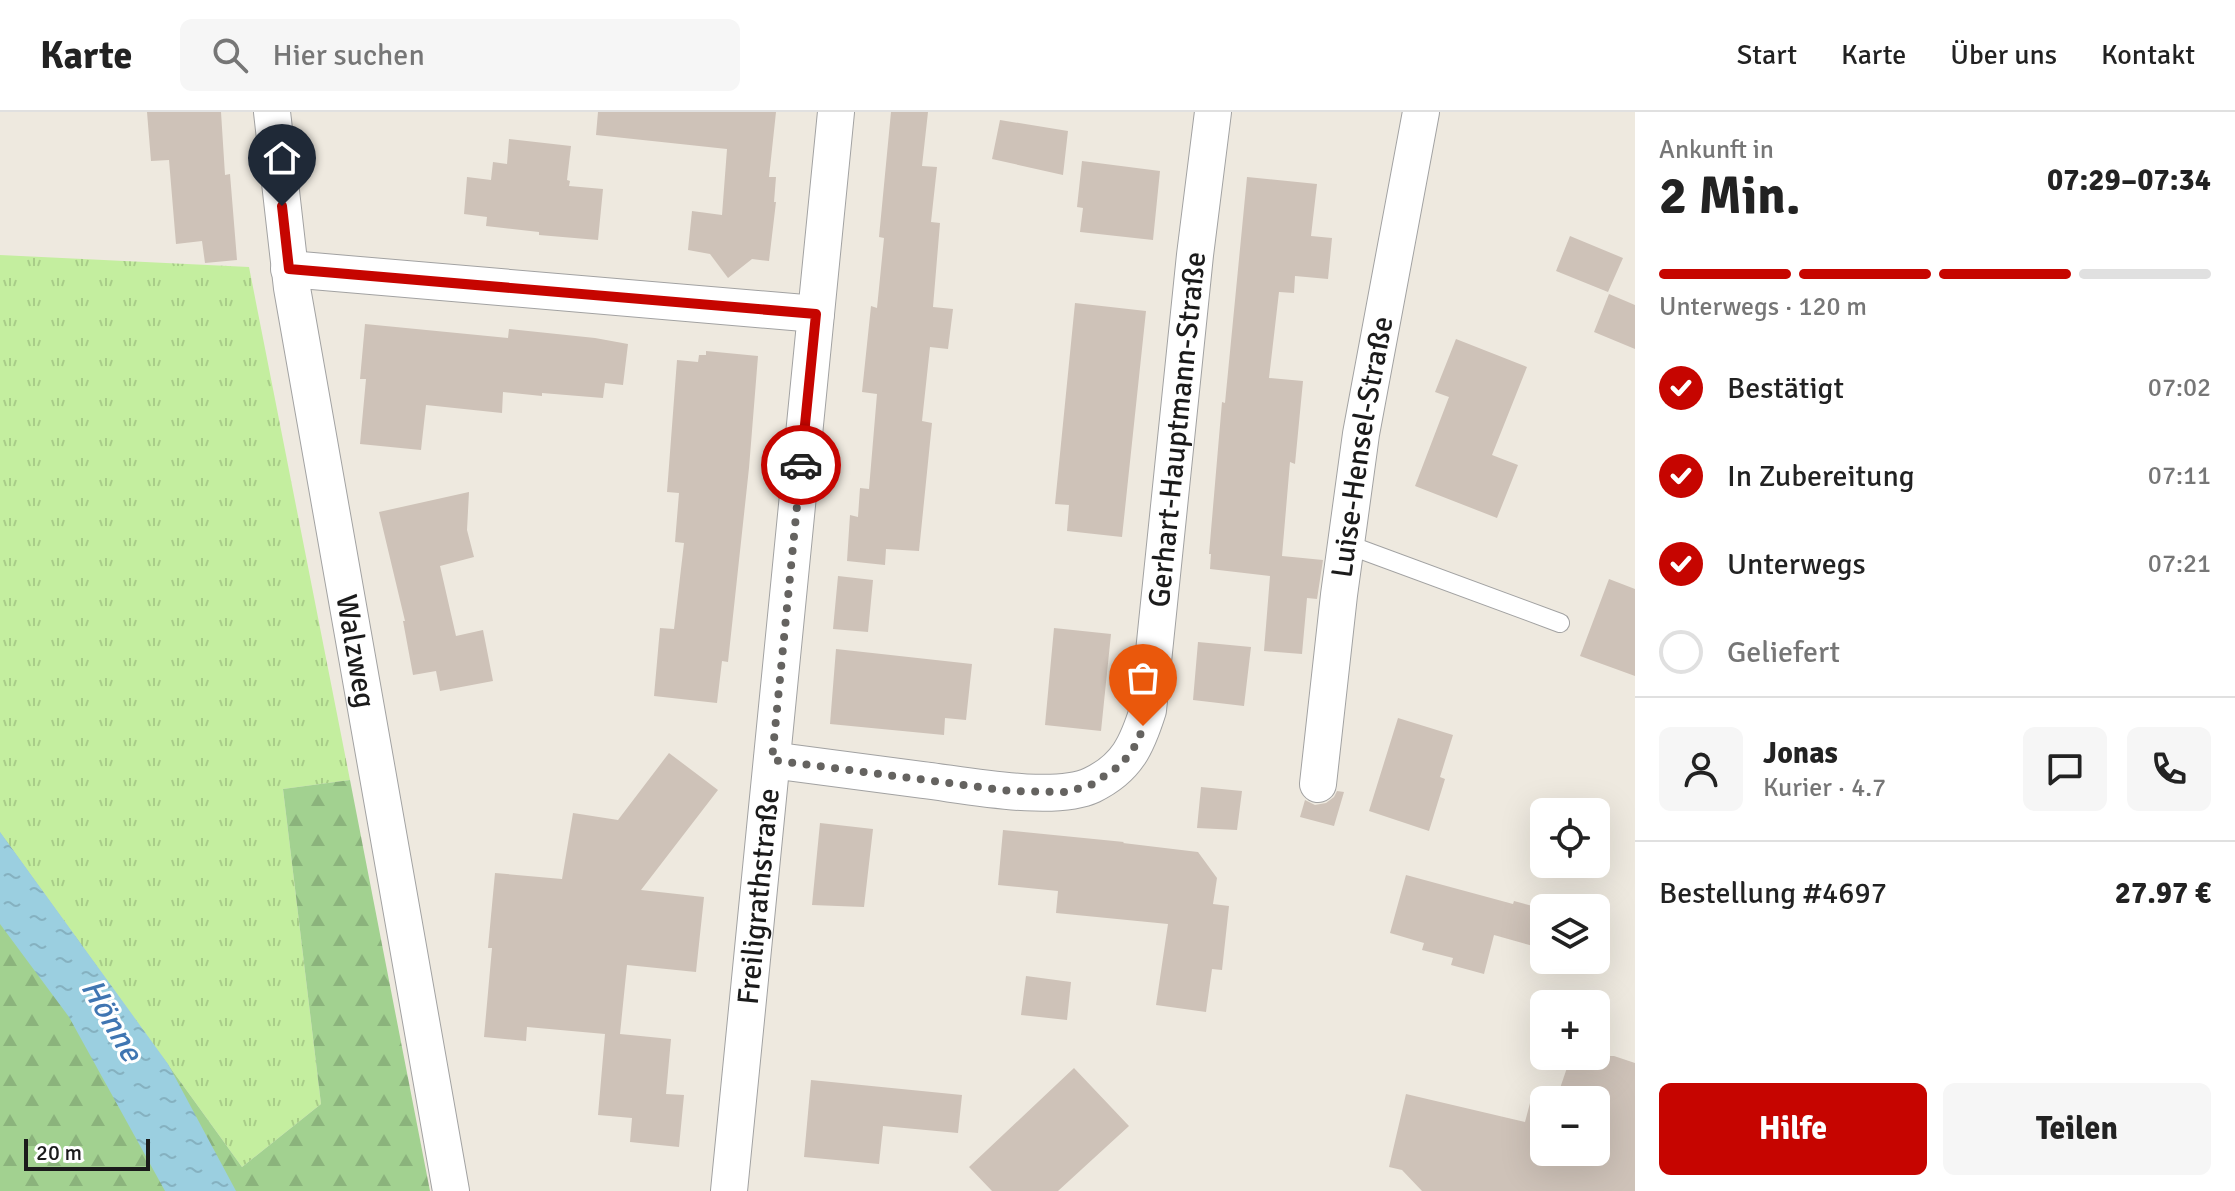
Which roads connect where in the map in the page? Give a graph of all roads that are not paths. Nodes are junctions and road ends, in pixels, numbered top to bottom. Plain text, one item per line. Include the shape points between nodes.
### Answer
1 (272, 112) edge
2 (836, 112) edge
3 (1213, 112) edge
4 (1421, 112) edge
5 (289, 269) junction
6 (816, 314) junction
7 (1346, 544) junction
8 (1560, 623) dead end
9 (772, 760) junction
10 (1318, 784) dead end
11 (451, 1191) edge
12 (729, 1191) edge

1 - 5 street, Walzweg
2 - 6 street, Freiligrathstraße
3 - 9 street, Gerhart-Hauptmann-Straße via 1148,710 1138,742 1121,765 1091,785 1067,792 1010,791
4 - 7 street, Luise-Hensel-Straße via 1361,434
5 - 6 street
5 - 11 street, Walzweg
6 - 9 street, Freiligrathstraße
7 - 8 lane
7 - 10 street, Luise-Hensel-Straße
9 - 12 street, Freiligrathstraße

